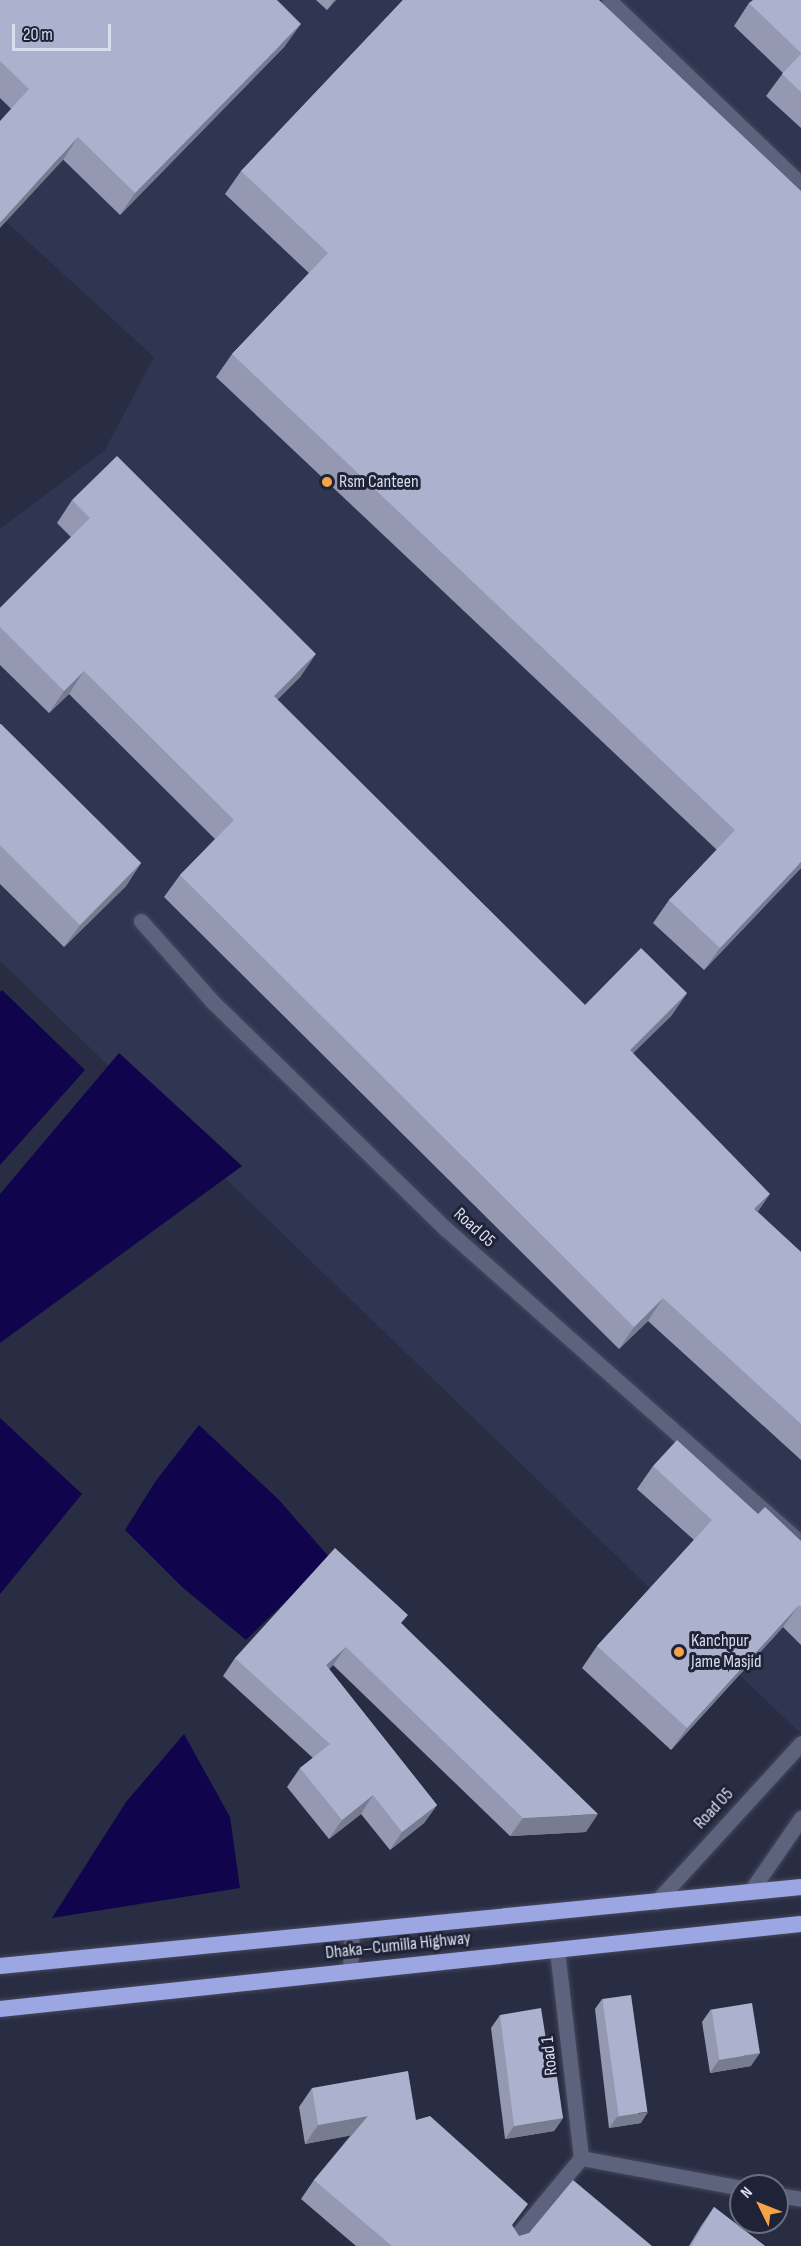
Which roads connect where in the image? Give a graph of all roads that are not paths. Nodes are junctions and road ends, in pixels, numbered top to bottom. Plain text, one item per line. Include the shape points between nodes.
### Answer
1 (609, 0) edge
2 (801, 184) edge
3 (141, 921) dead end
4 (801, 1544) edge
5 (801, 1743) edge
6 (801, 1818) edge
7 (801, 1887) edge
8 (750, 1892) junction
9 (656, 1902) junction
10 (801, 1924) edge
11 (352, 1932) junction
12 (557, 1950) junction
13 (0, 1966) edge
14 (350, 1970) junction
15 (0, 2009) edge
16 (581, 2158) junction
17 (729, 2186) edge
18 (508, 2246) edge

1 - 2 street
3 - 4 street, Road 05 via 212,1001 446,1229
5 - 9 street, Road 05
6 - 8 street
7 - 8 highway, Dhaka–Cumilla Highway
8 - 9 highway, Dhaka–Cumilla Highway
9 - 11 highway, Dhaka–Cumilla Highway
10 - 12 highway, Dhaka–Cumilla Highway
11 - 13 highway, Dhaka–Cumilla Highway
11 - 14 street
12 - 14 highway, Dhaka–Cumilla Highway
12 - 16 street, Road 1
14 - 15 highway, Dhaka–Cumilla Highway
16 - 17 street
16 - 18 street

